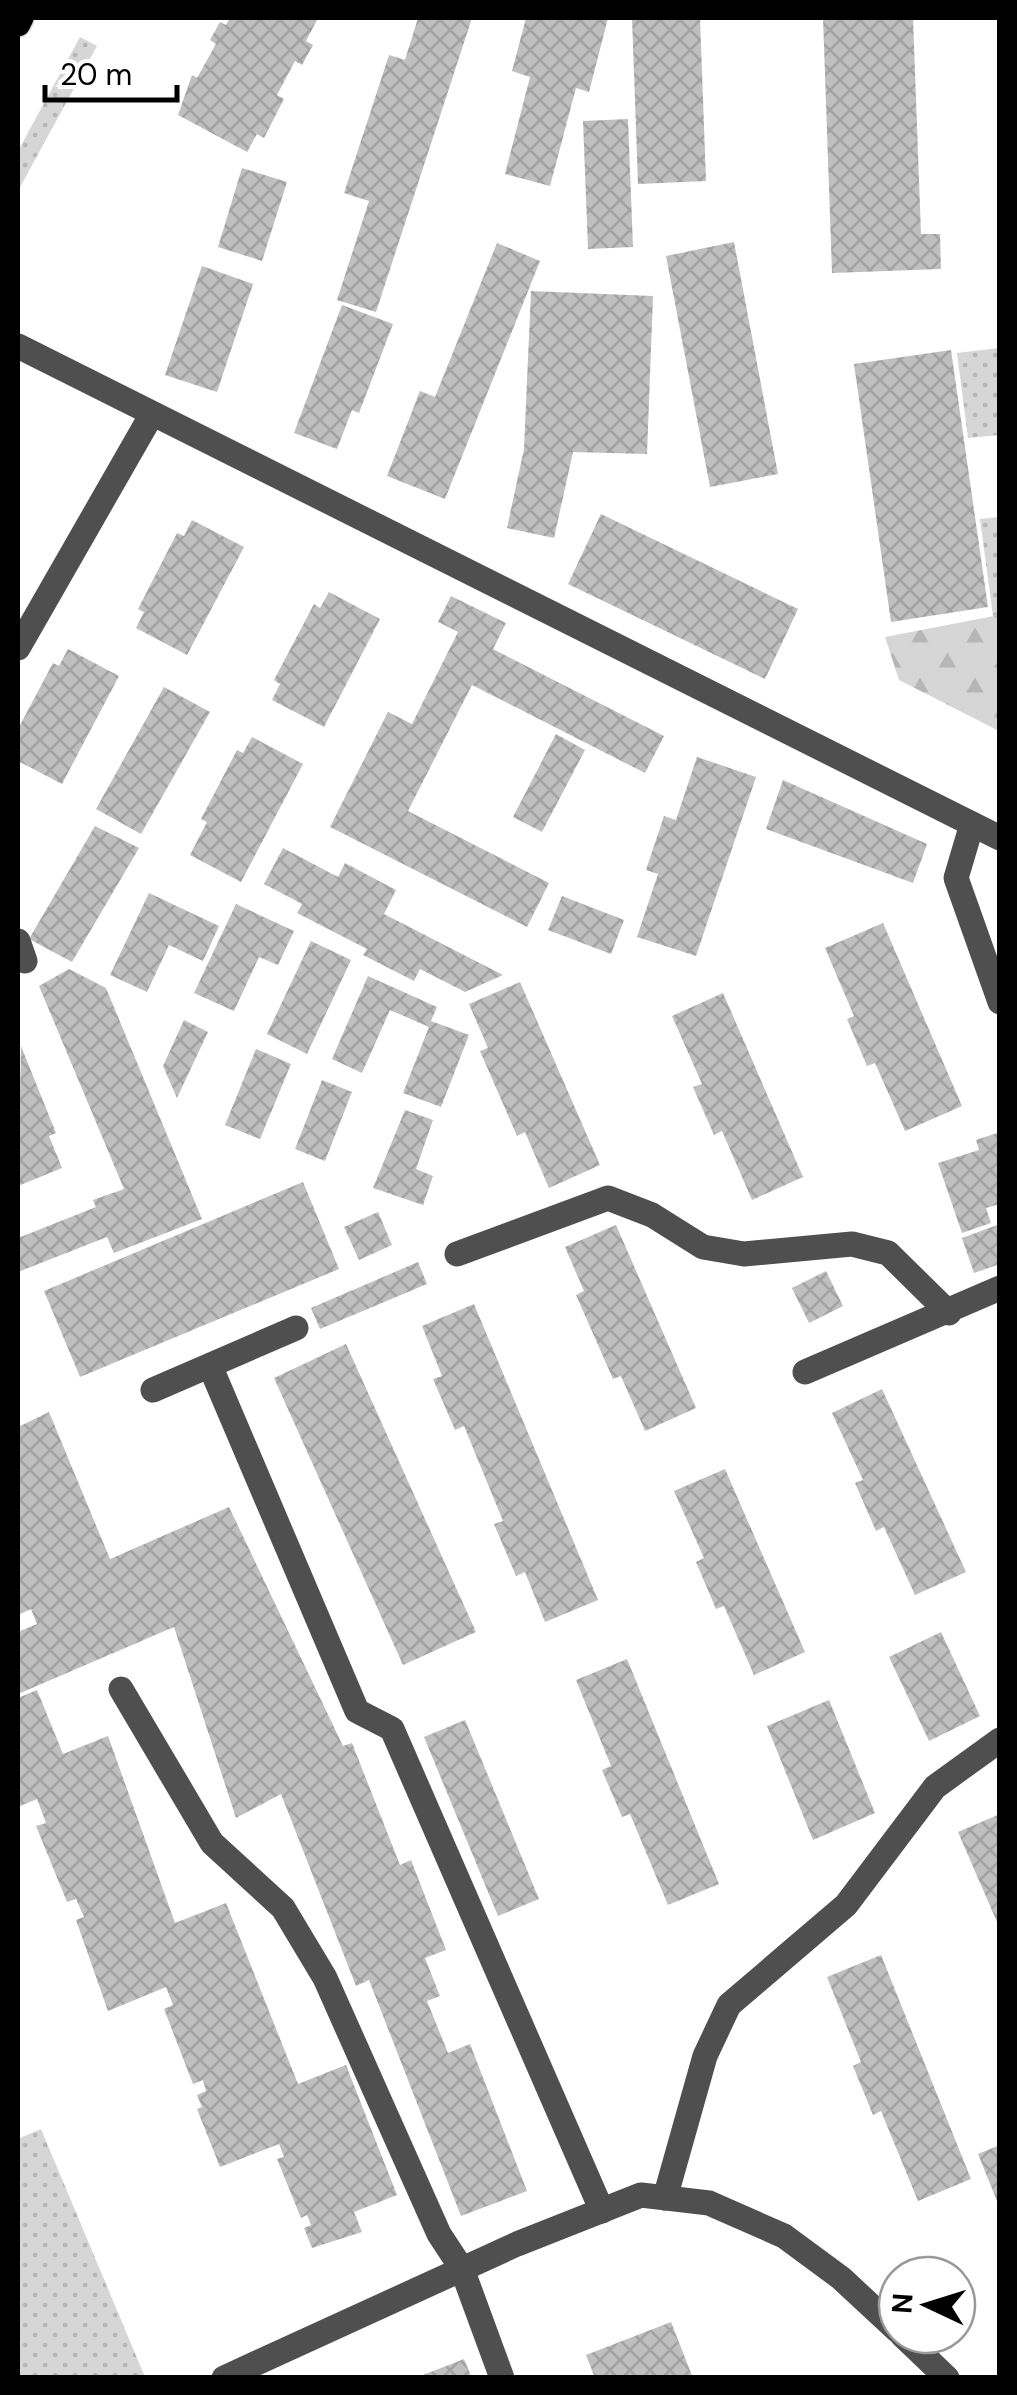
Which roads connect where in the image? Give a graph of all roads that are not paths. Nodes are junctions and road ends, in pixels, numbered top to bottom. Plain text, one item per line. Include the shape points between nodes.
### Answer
1 (18, 346) edge
2 (152, 414) junction
3 (18, 648) edge
4 (972, 824) junction
5 (1000, 838) edge
6 (1000, 1002) edge
7 (457, 1254) dead end
8 (1000, 1288) edge
9 (949, 1313) junction
10 (296, 1328) dead end
11 (210, 1368) junction
12 (805, 1372) dead end
13 (152, 1390) dead end
14 (122, 1689) dead end
15 (1000, 1740) edge
16 (666, 2198) junction
17 (602, 2211) junction
18 (462, 2269) junction
19 (877, 2311) edge
20 (924, 2355) edge
21 (224, 2378) edge
22 (502, 2378) edge
23 (948, 2378) edge

1 - 2 street
2 - 3 street
2 - 4 street
4 - 5 street
4 - 6 street via 956,878
7 - 9 street via 608,1198 652,1215 702,1247 744,1254 852,1244 888,1253
8 - 9 street
9 - 12 street
10 - 11 street
11 - 13 street
11 - 17 street via 356,1711 392,1729
14 - 18 street via 212,1843 283,1908 326,1978 439,2234
15 - 16 street via 935,1787 846,1905 729,2006 705,2056
16 - 17 street via 642,2195
16 - 19 street via 709,2203 784,2236
17 - 18 street
18 - 21 street
18 - 22 street
20 - 23 street

